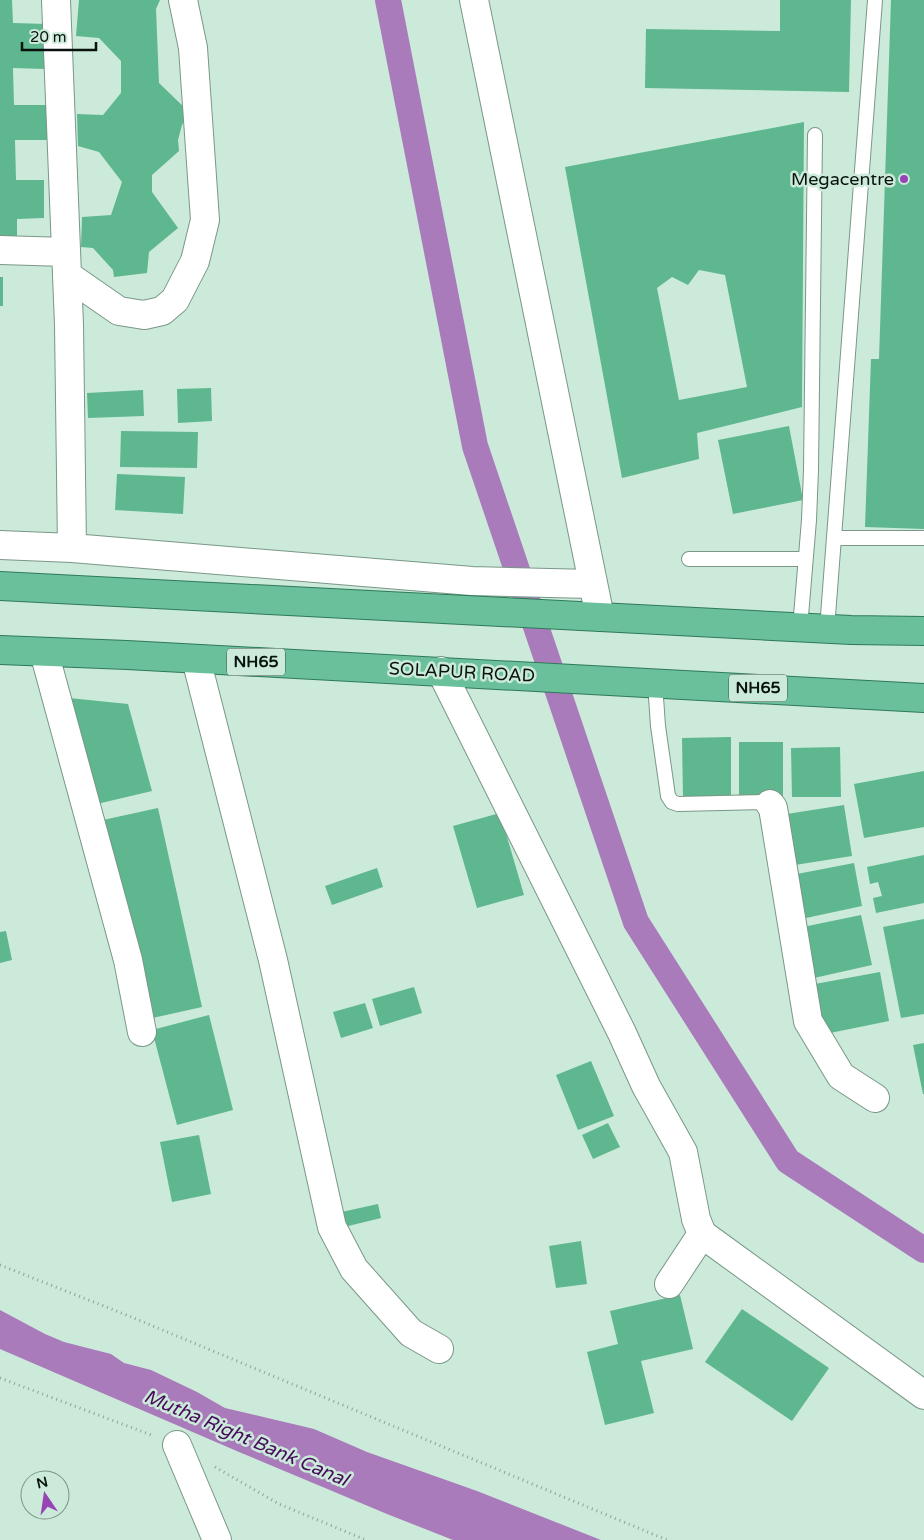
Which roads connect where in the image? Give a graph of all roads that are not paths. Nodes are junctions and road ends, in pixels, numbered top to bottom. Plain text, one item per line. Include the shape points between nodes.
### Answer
1 (56, 0) edge
2 (183, 0) edge
3 (474, 0) edge
4 (876, 0) edge
5 (815, 135) dead end
6 (0, 250) edge
7 (67, 264) junction
8 (834, 538) junction
9 (924, 538) edge
10 (0, 545) edge
11 (72, 548) junction
12 (689, 559) dead end
13 (805, 559) junction
14 (481, 581) junction
15 (580, 583) junction
16 (0, 586) edge
17 (485, 611) junction
18 (600, 617) junction
19 (800, 628) junction
20 (827, 629) junction
21 (924, 631) edge
22 (0, 650) edge
23 (44, 652) junction
24 (196, 658) junction
25 (441, 672) junction
26 (655, 683) junction
27 (924, 698) edge
28 (770, 804) joint
29 (142, 1032) dead end
30 (875, 1098) dead end
31 (702, 1234) junction
32 (669, 1284) dead end
33 (439, 1349) dead end
34 (924, 1395) edge
35 (177, 1445) dead end
36 (217, 1540) edge

1 - 7 street
2 - 7 street via 193,48 205,220 195,261 175,300 162,311 144,315 119,311
3 - 15 street
4 - 8 lane
5 - 13 lane via 811,470
6 - 7 street
7 - 11 street
8 - 9 lane
8 - 20 lane
10 - 11 street
11 - 14 street
12 - 13 lane
13 - 19 lane
14 - 15 street
14 - 17 street
15 - 18 street
16 - 17 highway
17 - 18 highway
18 - 19 highway
19 - 20 highway
20 - 21 highway
22 - 23 highway, SOLAPUR ROAD / NH65
23 - 24 highway, SOLAPUR ROAD / NH65
23 - 29 street via 128,960
24 - 25 highway, SOLAPUR ROAD / NH65
24 - 33 street via 273,960 332,1227 354,1269 411,1333
25 - 26 highway, SOLAPUR ROAD / NH65
25 - 31 street via 646,1086 682,1152
26 - 27 highway, SOLAPUR ROAD / NH65
26 - 28 lane via 658,726 668,796 672,802
28 - 30 street via 808,1021 841,1076
31 - 32 street
31 - 34 street
35 - 36 street

